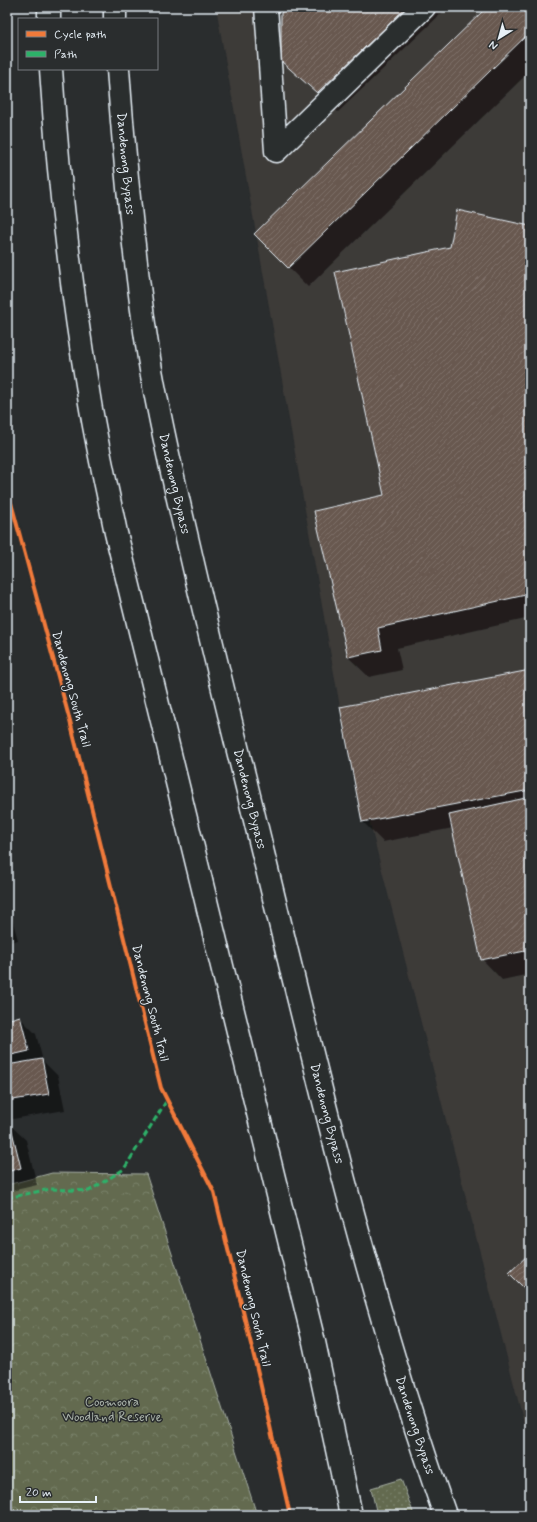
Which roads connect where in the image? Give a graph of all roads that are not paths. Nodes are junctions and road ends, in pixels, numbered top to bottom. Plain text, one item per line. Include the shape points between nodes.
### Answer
1 (49, 7) edge
2 (115, 7) edge
3 (266, 7) edge
4 (424, 7) edge
5 (49, 18) edge
6 (115, 18) edge
7 (51, 70) edge
8 (118, 70) edge
9 (350, 1515) edge
10 (445, 1515) edge

1 - 5 main road
2 - 6 main road
3 - 4 main road via 276,151
7 - 9 main road via 58,166 75,303 89,398 115,526 310,1327
8 - 10 main road, Dandenong Bypass via 138,278 150,362 171,468 295,986 351,1206 387,1332

